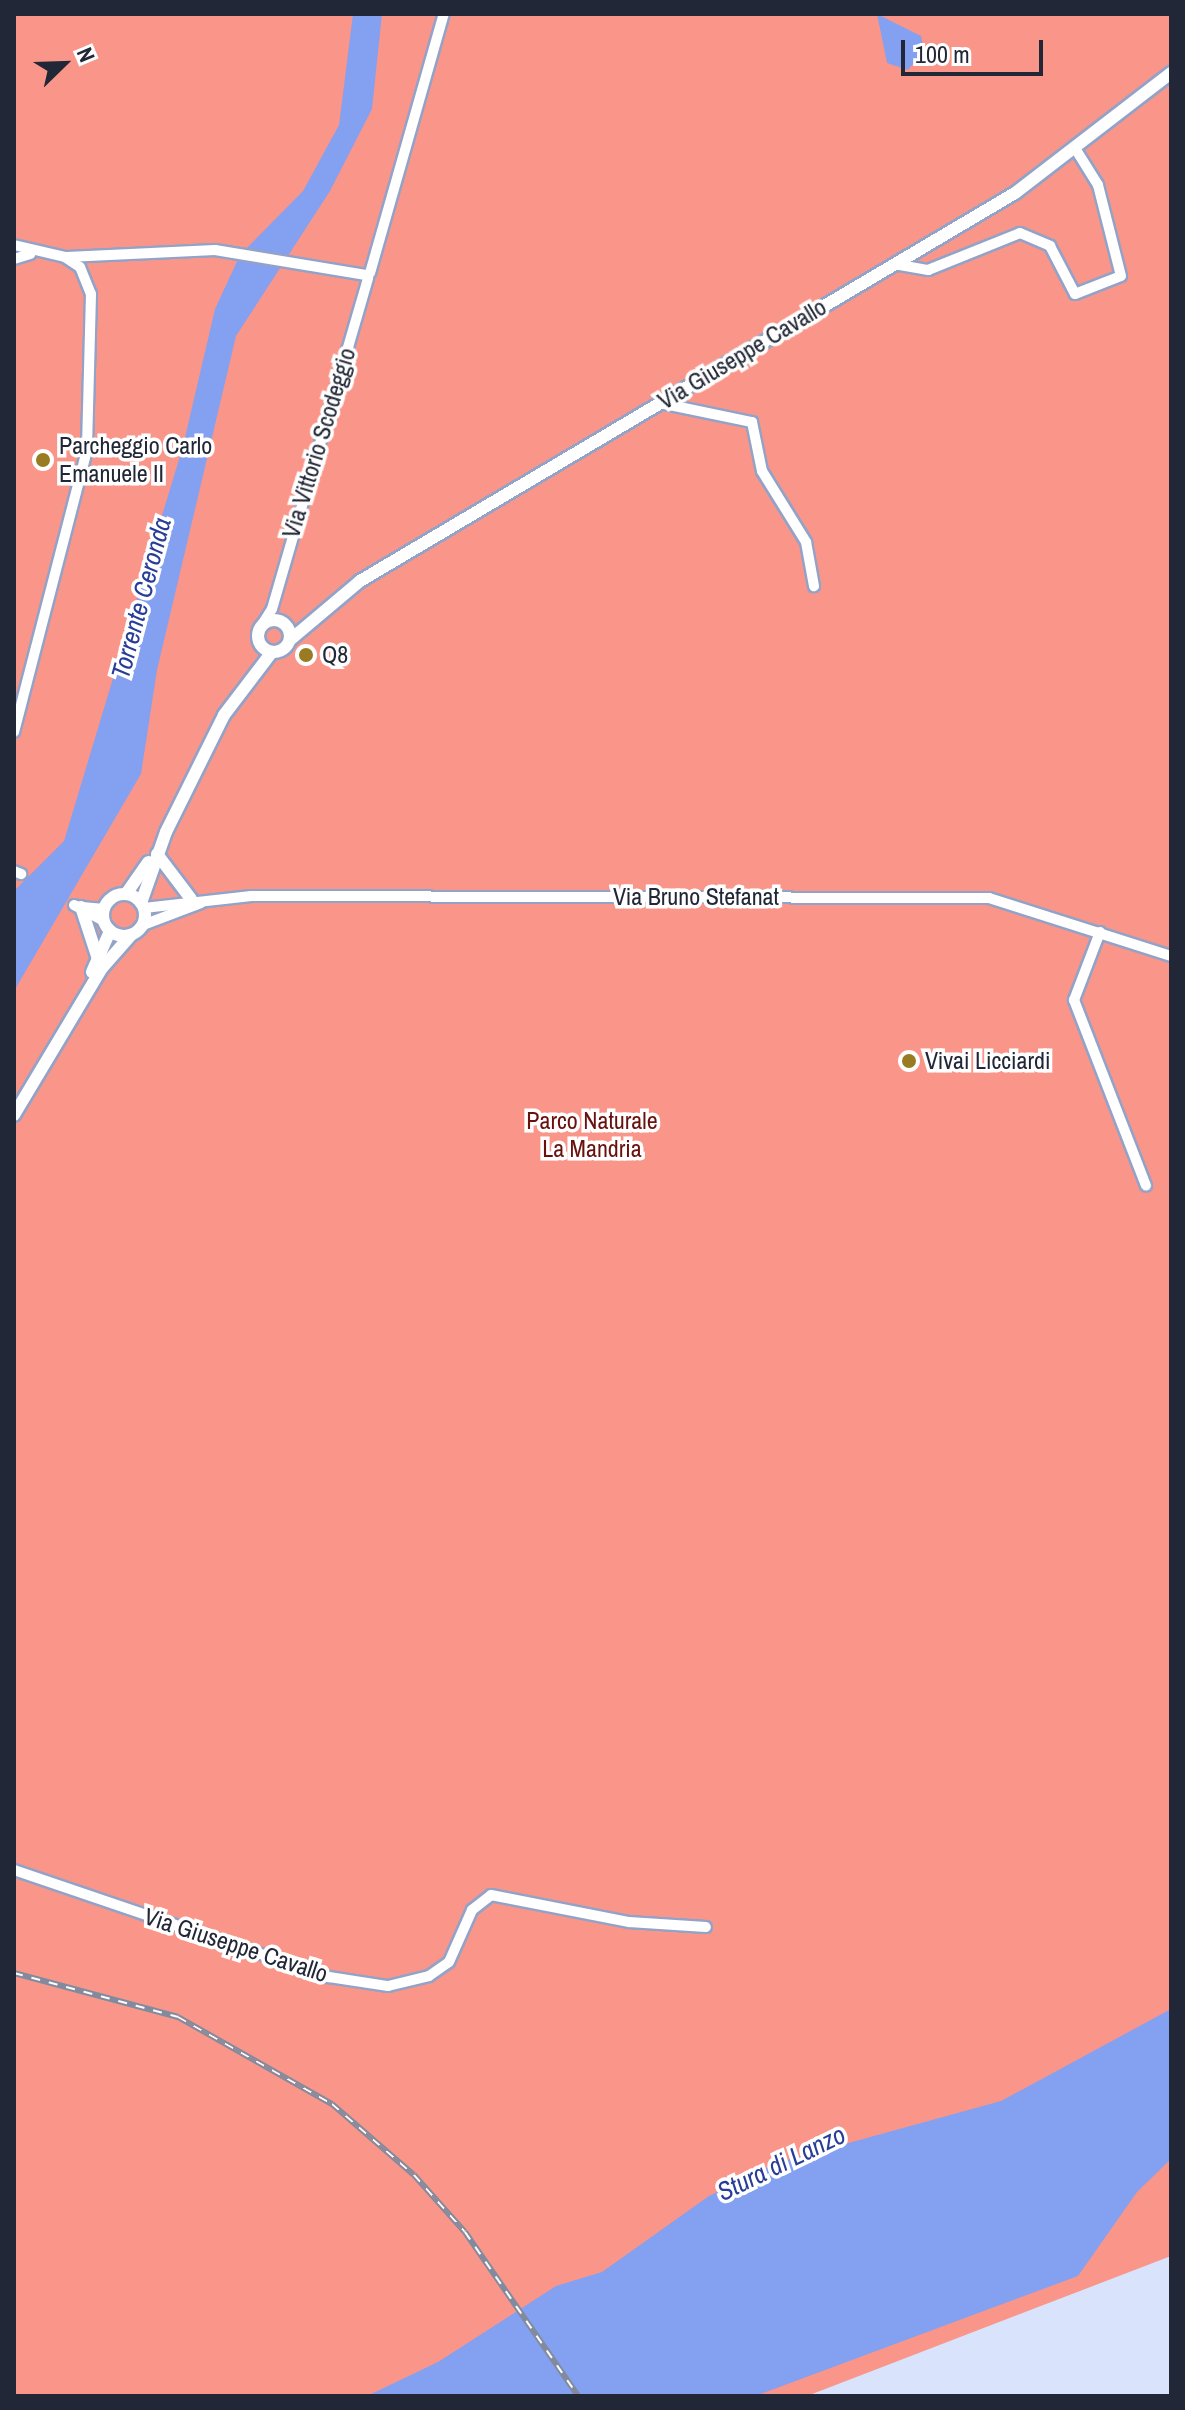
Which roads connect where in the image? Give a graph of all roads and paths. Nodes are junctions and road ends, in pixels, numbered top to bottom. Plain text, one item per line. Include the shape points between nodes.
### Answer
1 (444, 14) edge
2 (1171, 73) edge
3 (1077, 152) junction
4 (14, 245) edge
5 (30, 254) junction
6 (65, 257) junction
7 (14, 259) edge
8 (894, 264) junction
9 (368, 275) junction
10 (660, 403) junction
11 (814, 586) dead end
12 (274, 614) junction
13 (289, 634) junction
14 (267, 649) junction
15 (14, 732) edge
16 (166, 832) junction
17 (157, 854) junction
18 (126, 894) junction
19 (191, 899) junction
20 (211, 900) junction
21 (143, 905) junction
22 (77, 906) joint
23 (106, 920) junction
24 (143, 925) junction
25 (1100, 932) junction
26 (131, 935) junction
27 (1171, 956) edge
28 (97, 965) junction
29 (14, 1099) edge
30 (14, 1115) edge
31 (1146, 1186) dead end
32 (14, 1870) edge
33 (706, 1927) dead end

1 - 9 street, Via Vittorio Scodeggio
2 - 3 street, Via Giuseppe Cavallo
3 - 8 street, Via Giuseppe Cavallo
3 - 8 street via 1098,185 1121,276 1075,294 1050,246 1020,233 928,270
4 - 5 street
5 - 6 street
5 - 7 street
6 - 9 street via 215,250
6 - 15 street via 80,267 91,294 87,450
8 - 10 street, Via Giuseppe Cavallo
9 - 12 street, Via Vittorio Scodeggio
10 - 11 street via 752,422 762,471 806,542
10 - 13 street, Via Giuseppe Cavallo via 360,581
12 - 13 street
12 - 14 street via 260,628
13 - 14 street, Via Giuseppe Cavallo
14 - 16 street via 224,715
16 - 17 street
16 - 18 street
17 - 19 street
17 - 21 street
18 - 21 street
18 - 23 street
19 - 20 street, Via Bruno Stefanat
19 - 21 street, Via Bruno Stefanat
20 - 24 street, Via Bruno Stefanat
20 - 25 street, Via Bruno Stefanat via 989,898
21 - 24 street
22 - 23 street
22 - 28 street via 97,944
23 - 26 street
23 - 28 street
24 - 26 street
25 - 27 street, Via Bruno Stefanat
25 - 31 street via 1074,1000
26 - 30 street via 102,968
28 - 29 street
32 - 33 street, Via Giuseppe Cavallo via 329,1977 388,1986 429,1976 449,1962 472,1910 491,1895 629,1922

